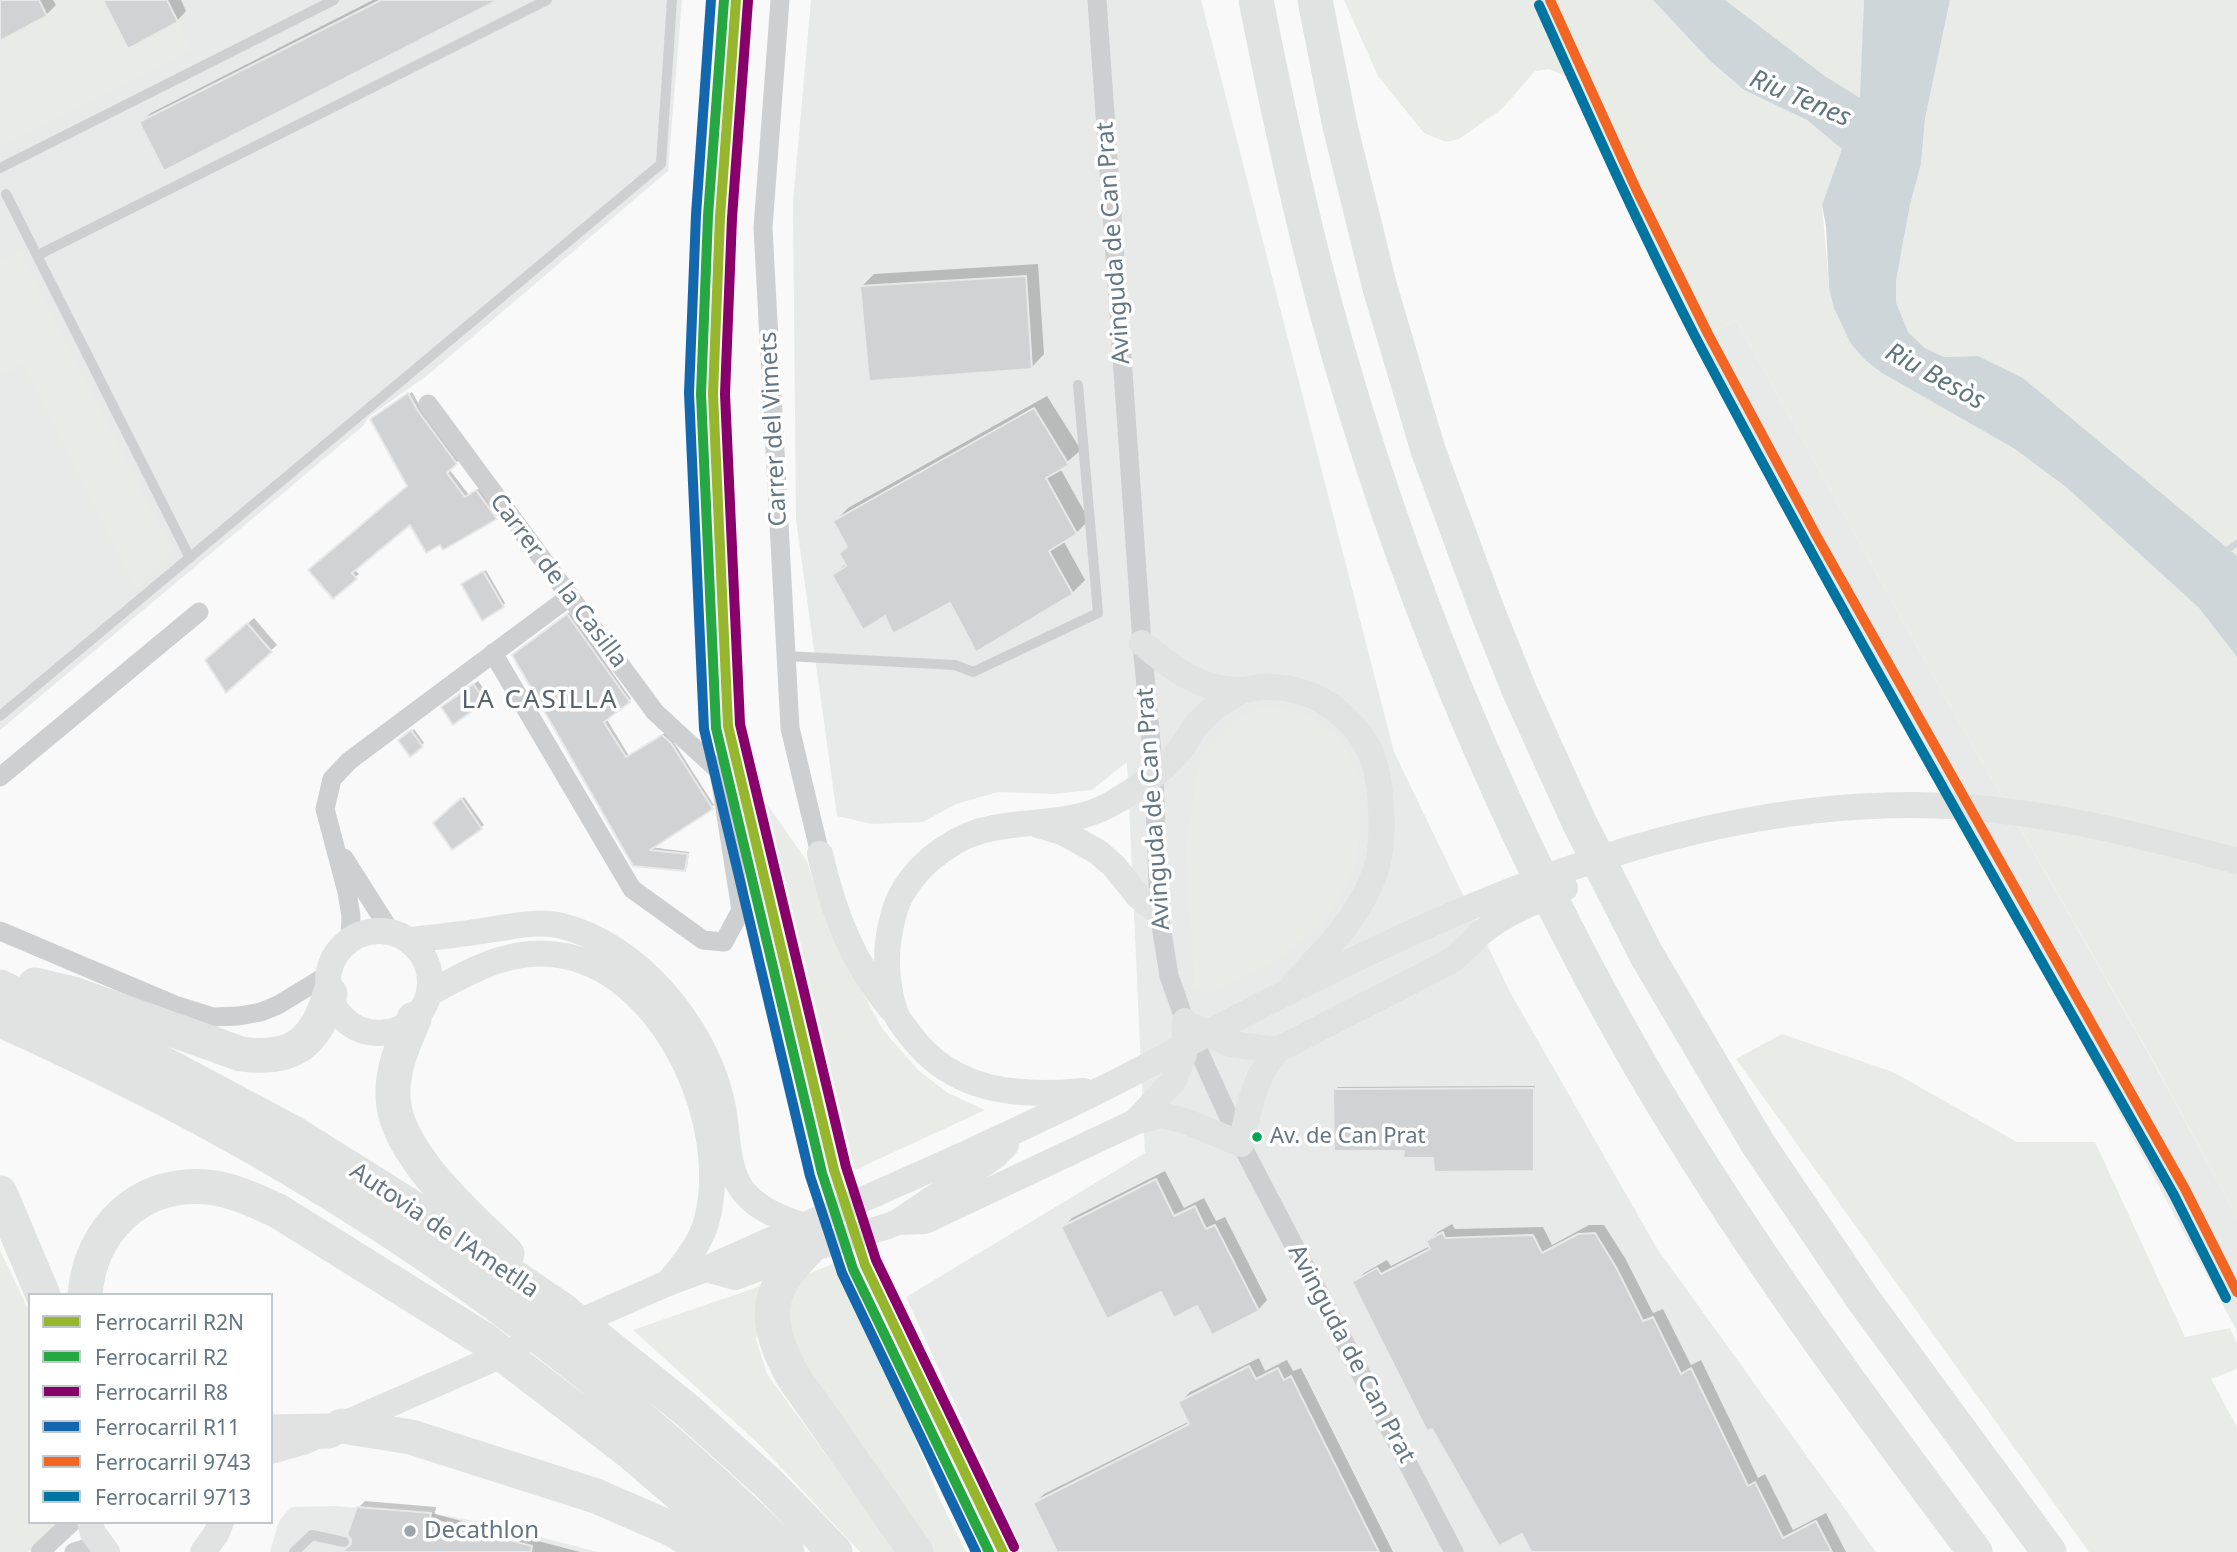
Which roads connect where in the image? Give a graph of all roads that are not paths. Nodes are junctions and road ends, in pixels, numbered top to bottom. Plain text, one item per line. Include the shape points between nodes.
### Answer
1 (334, 0) edge
2 (547, 0) edge
3 (672, 0) edge
4 (780, 0) edge
5 (1097, 0) edge
6 (1256, 0) edge
7 (1315, 0) edge
8 (0, 167) edge
9 (6, 194) dead end
10 (38, 256) junction
11 (1078, 385) dead end
12 (428, 404) dead end
13 (190, 558) junction
14 (569, 597) junction
15 (199, 612) dead end
16 (1142, 643) junction
17 (493, 653) junction
18 (786, 656) junction
19 (1242, 690) junction
20 (0, 716) edge
21 (1154, 775) junction
22 (0, 777) edge
23 (1033, 824) junction
24 (333, 839) junction
25 (1641, 844) junction
26 (820, 854) joint
27 (2237, 861) edge
28 (1159, 913) junction
29 (0, 931) edge
30 (400, 936) junction
31 (350, 939) junction
32 (0, 979) edge
33 (329, 984) junction
34 (0, 987) edge
35 (1284, 994) junction
36 (422, 1006) junction
37 (897, 1015) junction
38 (0, 1020) edge
39 (1185, 1021) junction
40 (1277, 1050) junction
41 (1102, 1089) junction
42 (1135, 1122) junction
43 (1021, 1128) junction
44 (1241, 1144) junction
45 (0, 1193) edge
46 (9, 1222) edge
47 (893, 1224) junction
48 (818, 1233) junction
49 (668, 1283) junction
50 (42, 1293) edge
51 (85, 1293) edge
52 (561, 1309) junction
53 (311, 1433) edge
54 (273, 1450) edge
55 (273, 1465) edge
56 (70, 1524) edge
57 (220, 1524) edge
58 (99, 1539) edge
59 (344, 1542) dead end
60 (208, 1550) edge
61 (40, 1552) edge
62 (74, 1552) edge
63 (294, 1552) edge
64 (709, 1552) edge
65 (747, 1552) edge
66 (787, 1552) edge
67 (835, 1552) edge
68 (916, 1552) edge
69 (1454, 1552) edge
70 (1975, 1552) edge
71 (2049, 1552) edge

1 - 8 lane
2 - 10 lane
3 - 13 lane via 661,164
4 - 18 street, Carrer del Vimets via 763,228
5 - 16 street, Avinguda de Can Prat
6 - 70 highway via 1289,165 1360,426 1423,607 1509,813 1640,1066 1709,1178 1787,1294
7 - 71 highway via 1380,288 1428,450 1491,622 1579,822 1646,954 1758,1144 1864,1299
9 - 10 lane
10 - 13 lane
11 - 18 lane via 1098,613 973,672 955,665
12 - 14 street, Carrer de la Casilla
13 - 20 lane
14 - 17 street
14 - 17 street, Carrer de la Casilla via 655,712 719,771 741,911 724,942 703,940 632,890
15 - 22 street
16 - 19 street via 1201,684
16 - 21 street, Avinguda de Can Prat
17 - 24 street via 349,761 332,779 325,809
18 - 26 street, Carrer del Vimets via 790,728
19 - 21 street via 1205,715 1173,759
19 - 35 street via 1263,687 1309,695 1348,720 1371,756 1381,808 1377,866 1365,893 1334,942
21 - 23 street via 1094,812
21 - 28 street, Avinguda de Can Prat
23 - 28 street via 1062,832 1098,852
23 - 37 street via 990,828 961,839 925,864 903,892 887,946 887,976
24 - 30 street
24 - 31 street via 347,892
25 - 27 street via 1755,817 1913,805 1980,809 2115,828
25 - 35 street via 1452,915
25 - 40 street via 1598,873 1507,914 1449,962
26 - 37 street via 835,914 875,989
28 - 39 street, Avinguda de Can Prat via 1169,976
29 - 33 street via 213,1017 261,1012
30 - 31 street via 370,931
30 - 36 street via 425,958 431,981
30 - 48 street via 529,923 562,926 606,944 663,990 708,1056 722,1099 730,1160 747,1196 779,1217
31 - 33 street via 336,954
32 - 33 highway via 73,994 256,1056 287,1052 303,1043 323,1018
33 - 36 street via 340,1015 370,1032 393,1031
34 - 52 highway, Autovia de l'Ametlla via 158,1061 295,1134
35 - 41 street
36 - 49 street via 479,967 507,957 565,956 614,977 663,1024 687,1065 708,1133 712,1172 706,1224
36 - 52 highway via 396,1067 393,1097 397,1122 436,1184
37 - 41 street via 937,1063 982,1086 1035,1094
38 - 66 highway, Autovia de l'Ametlla via 245,1142 438,1262 632,1409
39 - 40 street via 1230,1044
39 - 42 street via 1184,1055 1174,1080
39 - 44 street, Avinguda de Can Prat
40 - 44 street via 1264,1065 1255,1087
41 - 43 street
42 - 44 street via 1161,1115
42 - 47 street via 937,1216
43 - 47 street via 995,1156
43 - 48 street via 875,1194
44 - 69 street, Avinguda de Can Prat
45 - 46 highway
46 - 50 highway
47 - 48 street
48 - 49 street via 735,1277 706,1269
48 - 68 highway via 777,1288 772,1308 777,1346 792,1375
49 - 53 street
51 - 65 highway via 95,1249 106,1231 139,1201 184,1187 209,1187 248,1198 288,1217 483,1339 629,1451
52 - 67 highway, Autovia de l'Ametlla via 688,1411
53 - 54 street
53 - 55 street
53 - 64 highway via 411,1437 596,1496 674,1530
56 - 61 street
57 - 60 street
58 - 62 street
59 - 63 lane via 312,1535

